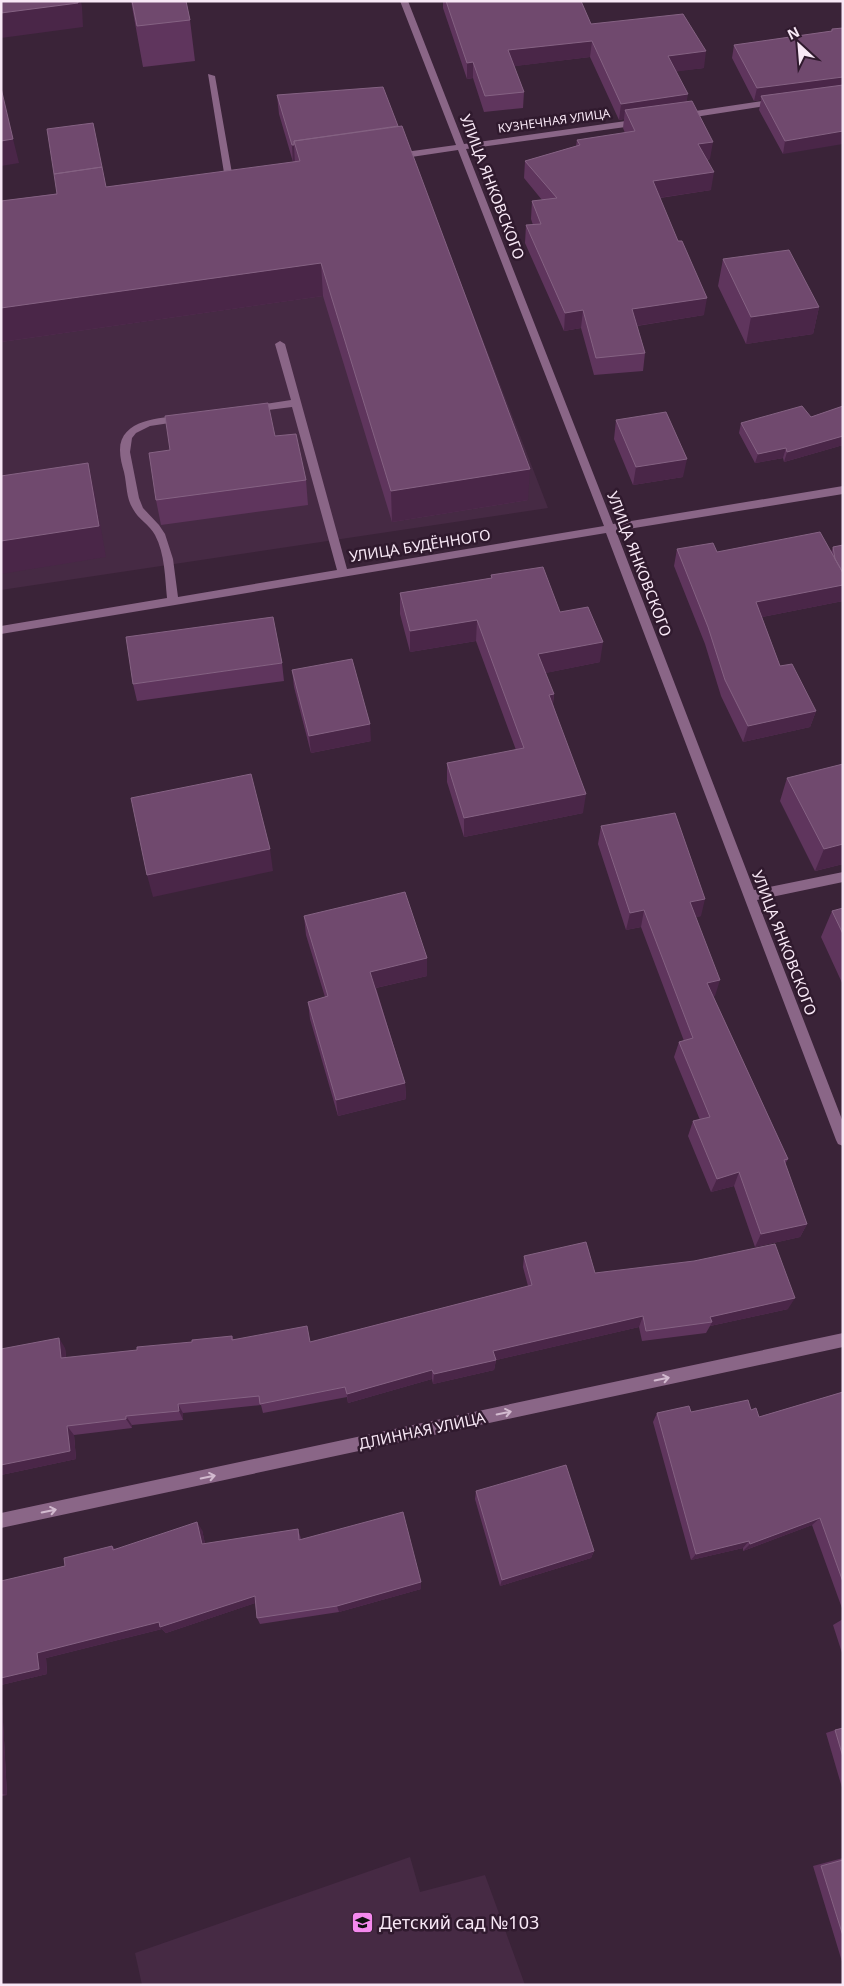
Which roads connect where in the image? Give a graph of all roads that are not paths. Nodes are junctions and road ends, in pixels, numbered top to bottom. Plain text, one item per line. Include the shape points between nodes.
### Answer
1 (404, 1) edge
2 (211, 76) dead end
3 (784, 101) edge
4 (676, 116) edge
5 (646, 121) edge
6 (460, 147) junction
7 (392, 156) edge
8 (219, 180) edge
9 (280, 344) dead end
10 (294, 403) junction
11 (245, 410) edge
12 (196, 416) edge
13 (843, 490) edge
14 (610, 529) junction
15 (343, 574) junction
16 (173, 602) junction
17 (1, 630) edge
18 (843, 877) edge
19 (751, 896) junction
20 (843, 1140) edge
21 (843, 1340) edge
22 (1, 1521) edge

1 - 6 street, УЛИЦА ЯНКОВСКОГО
2 - 8 street via 233,178
3 - 4 street
5 - 6 street, КУЗНЕЧНАЯ УЛИЦА
6 - 7 street, КУЗНЕЧНАЯ УЛИЦА
6 - 14 street, УЛИЦА ЯНКОВСКОГО
9 - 10 street
10 - 11 street
10 - 15 street
12 - 16 street via 137,427 124,446 135,504 159,532
13 - 14 street, УЛИЦА БУДЁННОГО
14 - 15 street, УЛИЦА БУДЁННОГО
14 - 19 street, УЛИЦА ЯНКОВСКОГО
15 - 16 street, УЛИЦА БУДЁННОГО
16 - 17 street, УЛИЦА БУДЁННОГО
18 - 19 street
19 - 20 street, УЛИЦА ЯНКОВСКОГО
22 -> 21 street, ДЛИННАЯ УЛИЦА

